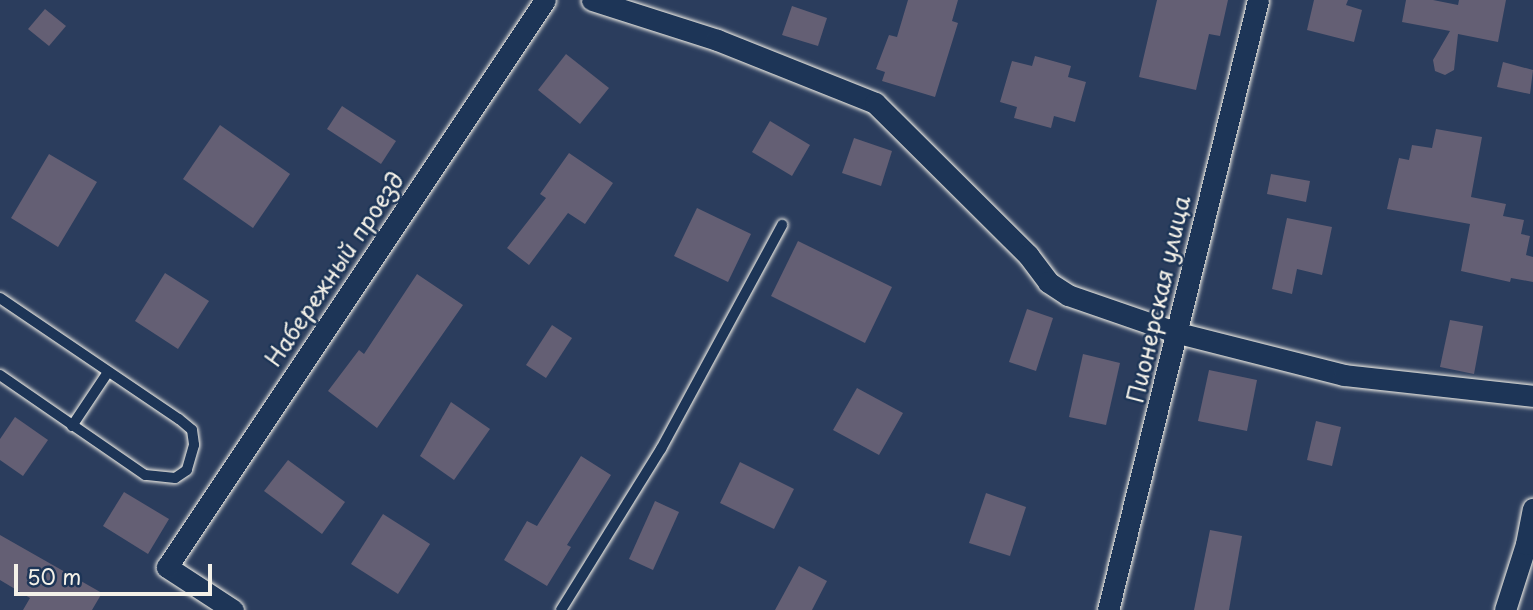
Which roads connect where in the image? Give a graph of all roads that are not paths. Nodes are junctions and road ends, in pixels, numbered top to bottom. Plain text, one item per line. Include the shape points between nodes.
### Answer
1 (545, 0) edge
2 (592, 0) edge
3 (1258, 0) edge
4 (782, 225) dead end
5 (0, 298) edge
6 (1178, 333) junction
7 (108, 372) junction
8 (0, 375) edge
9 (1533, 396) edge
10 (72, 426) junction
11 (1533, 509) edge
12 (233, 610) edge
13 (561, 610) edge
14 (1108, 610) edge
15 (1505, 610) edge

1 - 12 street, Набережный проезд via 167,567
2 - 6 street via 717,40 875,103 1028,255 1048,282 1068,295
3 - 6 street, Пионерская улица
4 - 13 lane via 661,449
5 - 7 lane
6 - 9 street via 1344,375
6 - 14 street, Пионерская улица
7 - 10 lane
7 - 10 lane via 191,430 193,455 187,470 175,478 145,475
8 - 10 lane
11 - 15 street

